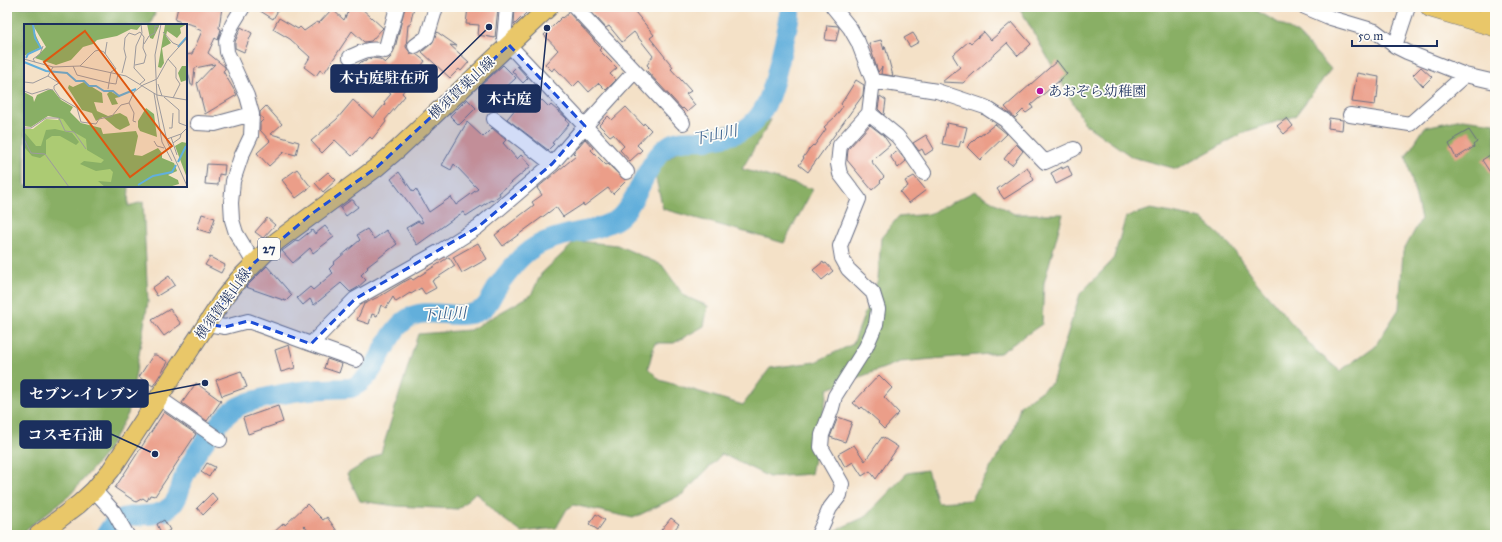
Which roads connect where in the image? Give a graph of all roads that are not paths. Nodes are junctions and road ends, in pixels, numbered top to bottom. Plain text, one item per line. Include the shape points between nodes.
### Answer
1 (243, 7) edge
2 (397, 7) edge
3 (436, 7) edge
4 (507, 7) edge
5 (549, 7) edge
6 (575, 7) edge
7 (833, 7) edge
8 (1305, 7) edge
9 (1408, 7) edge
10 (1430, 7) edge
11 (1490, 7) edge
12 (1495, 9) edge
13 (1495, 26) edge
14 (1397, 42) junction
15 (509, 45) junction
16 (415, 46) dead end
17 (350, 57) dead end
18 (635, 71) junction
19 (1464, 75) junction
20 (873, 81) junction
21 (1495, 82) edge
22 (869, 113) junction
23 (252, 114) junction
24 (1350, 115) dead end
25 (494, 119) dead end
26 (197, 123) dead end
27 (682, 123) dead end
28 (585, 126) junction
29 (1074, 149) dead end
30 (552, 164) junction
31 (627, 172) dead end
32 (924, 173) dead end
33 (254, 263) junction
34 (206, 324) junction
35 (311, 344) junction
36 (356, 360) dead end
37 (159, 398) junction
38 (213, 435) dead end
39 (94, 490) junction
40 (125, 531) edge
41 (38, 535) edge
42 (818, 535) edge

1 - 23 street via 226,40 227,52 247,96
2 - 17 street via 385,52 367,50
3 - 16 street via 427,37
4 - 15 street via 504,38
5 - 15 main road, 横須賀葉山線 / 27
6 - 18 street
7 - 20 street via 858,42
8 - 14 street via 1375,31
9 - 14 street
10 - 13 highway
11 - 12 highway
14 - 19 street via 1407,52
15 - 28 street
15 - 33 main road, 横須賀葉山線 / 27 via 377,167 283,237
18 - 27 street
18 - 28 street
19 - 21 street
19 - 24 street via 1410,124
20 - 22 street
20 - 29 street via 936,91 985,107 1005,120 1045,162
22 - 32 street via 897,136
22 - 42 street via 840,145 840,174 859,199 840,246 848,270 873,293 878,309 876,324 866,347 835,396 822,435 821,447 842,484 840,495 830,508
23 - 26 street via 215,124
23 - 33 street via 251,136 233,180 231,203 236,233
25 - 30 street
28 - 30 street
28 - 31 street
30 - 35 street via 478,227 355,300
33 - 34 main road, 横須賀葉山線 / 27
34 - 35 street via 225,327 248,321
34 - 37 main road, 横須賀葉山線 / 27
35 - 36 street
37 - 38 street
37 - 39 main road, 横須賀葉山線 / 27 via 112,470
39 - 40 street via 114,512
39 - 41 main road, 横須賀葉山線 / 27

